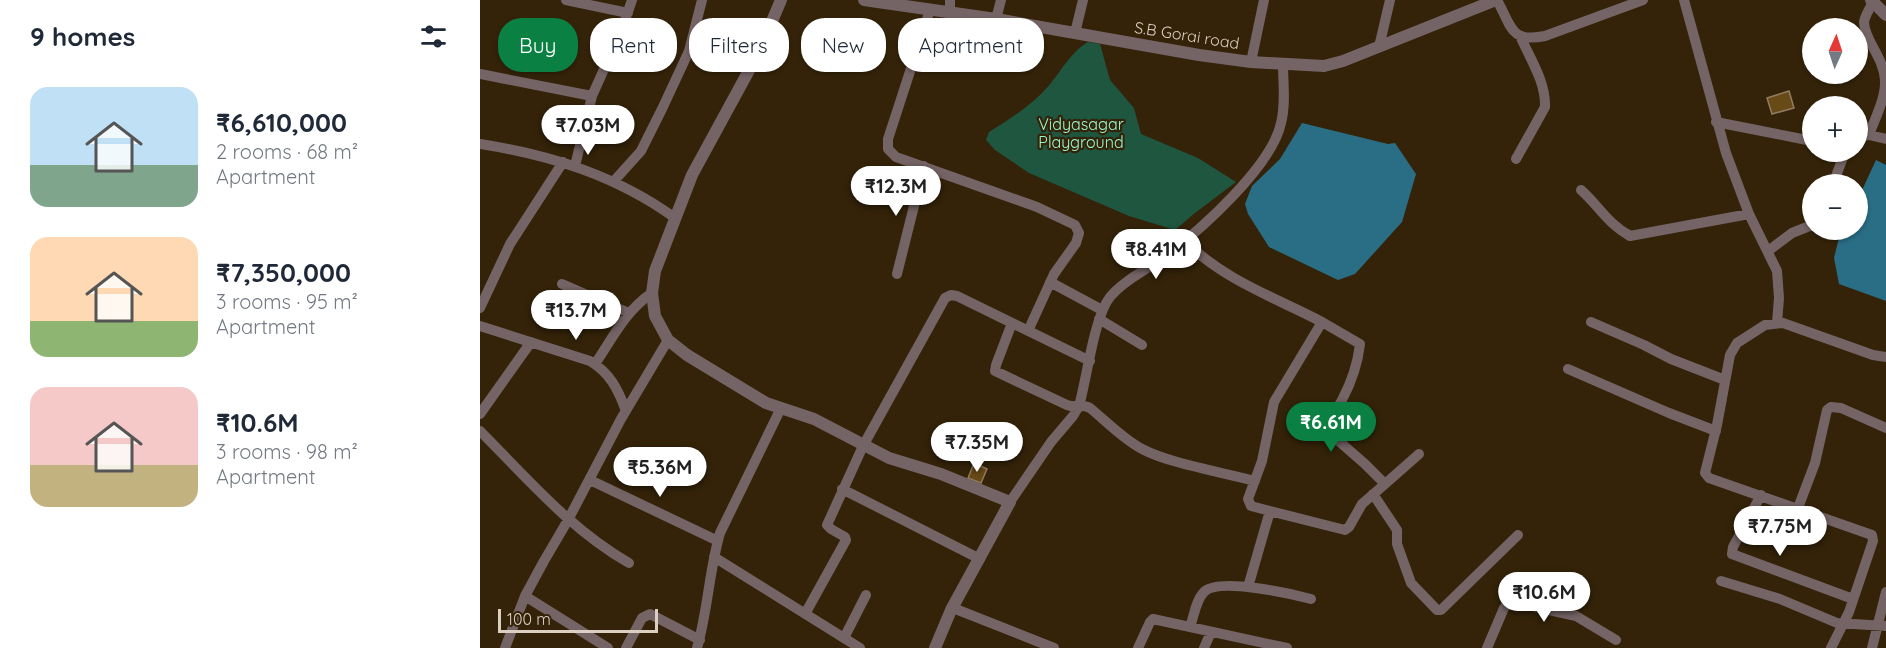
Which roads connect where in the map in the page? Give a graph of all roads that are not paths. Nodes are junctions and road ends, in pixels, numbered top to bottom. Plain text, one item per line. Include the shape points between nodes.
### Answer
1 (566, 0) edge
2 (632, 0) edge
3 (702, 0) edge
4 (781, 0) edge
5 (864, 0) edge
6 (1001, 0) edge
7 (1083, 0) edge
8 (1264, 0) edge
9 (1390, 0) edge
10 (1496, 0) edge
11 (1643, 0) edge
12 (1684, 0) edge
13 (1872, 1) edge
14 (950, 6) edge
15 (930, 10) junction
16 (628, 13) junction
17 (1886, 15) edge
18 (992, 18) edge
19 (996, 18) edge
20 (1044, 28) edge
21 (1075, 33) junction
22 (1521, 38) junction
23 (1379, 47) junction
24 (1251, 62) junction
25 (1283, 64) junction
26 (480, 74) edge
27 (592, 96) junction
28 (1716, 122) junction
29 (1869, 135) joint
30 (1802, 139) edge
31 (1886, 140) edge
32 (480, 144) edge
33 (1516, 159) dead end
34 (563, 162) junction
35 (574, 166) junction
36 (924, 166) junction
37 (614, 181) junction
38 (1581, 190) dead end
39 (1749, 214) junction
40 (675, 218) junction
41 (1802, 229) edge
42 (1185, 241) junction
43 (1768, 251) junction
44 (897, 274) dead end
45 (1050, 282) junction
46 (562, 284) dead end
47 (652, 293) junction
48 (480, 308) edge
49 (629, 313) junction
50 (1101, 315) junction
51 (1322, 322) junction
52 (1591, 322) dead end
53 (1012, 323) junction
54 (1777, 323) junction
55 (480, 326) edge
56 (1028, 331) junction
57 (668, 340) junction
58 (531, 342) junction
59 (1142, 345) dead end
60 (1886, 357) edge
61 (1090, 361) junction
62 (595, 364) junction
63 (1568, 369) dead end
64 (1725, 380) junction
65 (1079, 406) junction
66 (781, 408) junction
67 (626, 411) junction
68 (480, 414) edge
69 (1886, 428) edge
70 (480, 431) edge
71 (1716, 431) junction
72 (863, 446) junction
73 (1419, 454) dead end
74 (590, 480) junction
75 (1255, 481) junction
76 (1384, 484) junction
77 (842, 489) junction
78 (1372, 494) junction
79 (1761, 495) junction
80 (1011, 502) junction
81 (1798, 508) junction
82 (1270, 511) junction
83 (568, 520) junction
84 (1518, 535) dead end
85 (718, 541) junction
86 (714, 557) junction
87 (980, 558) junction
88 (629, 563) dead end
89 (1721, 581) dead end
90 (1248, 587) junction
91 (1886, 592) edge
92 (866, 595) dead end
93 (525, 596) junction
94 (1311, 599) dead end
95 (1853, 599) junction
96 (953, 608) junction
97 (805, 614) junction
98 (1844, 624) junction
99 (1882, 626) edge
100 (1190, 627) junction
101 (1211, 632) junction
102 (844, 638) junction
103 (1616, 640) dead end
104 (698, 644) edge
105 (506, 648) edge
106 (608, 648) edge
107 (626, 648) edge
108 (860, 648) edge
109 (934, 648) edge
110 (1054, 648) edge
111 (1138, 648) edge
112 (1204, 648) edge
113 (1287, 648) edge
114 (1487, 648) edge
115 (1831, 648) edge
116 (1872, 648) edge

1 - 16 street
2 - 16 street
3 - 37 street via 689,51 662,109 641,151
4 - 40 street via 759,52 692,175
5 - 15 street, S.B Gorai road
6 - 19 street
7 - 21 street
8 - 24 street
9 - 23 street
10 - 22 street
10 - 23 street, S.B Gorai road
11 - 22 street via 1545,36
12 - 28 street
13 - 17 street
13 - 29 street via 1864,23 1882,62 1885,84
14 - 15 street, S.B Gorai road
14 - 18 street, S.B Gorai road
15 - 36 street via 887,144 891,154
16 - 27 street
20 - 21 street, S.B Gorai road
21 - 24 street, S.B Gorai road
22 - 33 street via 1544,88 1545,106
23 - 25 street, S.B Gorai road via 1323,66
24 - 25 street, S.B Gorai road
25 - 42 street via 1284,108 1276,139 1259,165
26 - 27 street
27 - 35 street
28 - 30 street
28 - 39 street
29 - 31 street
32 - 34 street
34 - 35 street
34 - 48 street via 510,244
35 - 37 street
36 - 44 street
36 - 45 street via 1037,207 1074,225 1079,233 1076,243
37 - 40 street
38 - 39 street via 1615,228 1630,236
39 - 43 street
40 - 47 street via 655,271
41 - 43 street
42 - 50 street via 1122,286
42 - 51 street via 1225,273
43 - 54 street via 1779,285
45 - 50 street
45 - 56 street
46 - 49 street
47 - 49 street
47 - 57 street via 655,316
49 - 62 street
50 - 59 street
50 - 61 street
51 - 75 street via 1274,402
51 - 76 street via 1360,344 1349,386 1325,429
52 - 64 street
53 - 56 street
53 - 65 street via 995,371 1066,405
53 - 72 street via 957,296 947,296
54 - 60 street
54 - 64 street via 1765,325 1733,348
55 - 58 street
56 - 61 street
57 - 66 street via 766,403
57 - 67 street
58 - 62 street
58 - 68 street
61 - 65 street
62 - 67 street via 610,377
63 - 71 street
64 - 71 street
65 - 75 street via 1090,408 1126,439 1161,457
65 - 80 street
66 - 72 street via 814,419
66 - 85 street
67 - 74 street
69 - 81 street via 1841,408 1827,410 1812,473
70 - 83 street
71 - 79 street via 1707,476
72 - 77 street
72 - 80 street
73 - 76 street
74 - 83 street
74 - 85 street
75 - 82 street via 1249,503
76 - 78 street
77 - 87 street
77 - 97 street via 827,525 846,540
78 - 82 street via 1345,530
78 - 84 street via 1397,530 1397,544 1411,583 1437,610
79 - 81 street
79 - 95 street via 1732,554
80 - 87 street
81 - 95 street via 1872,535
82 - 90 street
83 - 88 street
83 - 93 street
85 - 86 street
86 - 97 street
86 - 104 street
87 - 96 street
89 - 98 street
90 - 94 street
90 - 100 street via 1213,586 1206,590
91 - 99 street
92 - 102 street
93 - 105 street
93 - 106 street
95 - 98 street
96 - 109 street
96 - 110 street
97 - 102 street
98 - 99 street
98 - 115 street
99 - 116 street
100 - 101 street
100 - 111 street via 1153,620
101 - 112 street
101 - 113 street
102 - 108 street
103 - 114 street via 1576,616 1515,598 1504,608
104 - 107 street via 650,614 642,618

